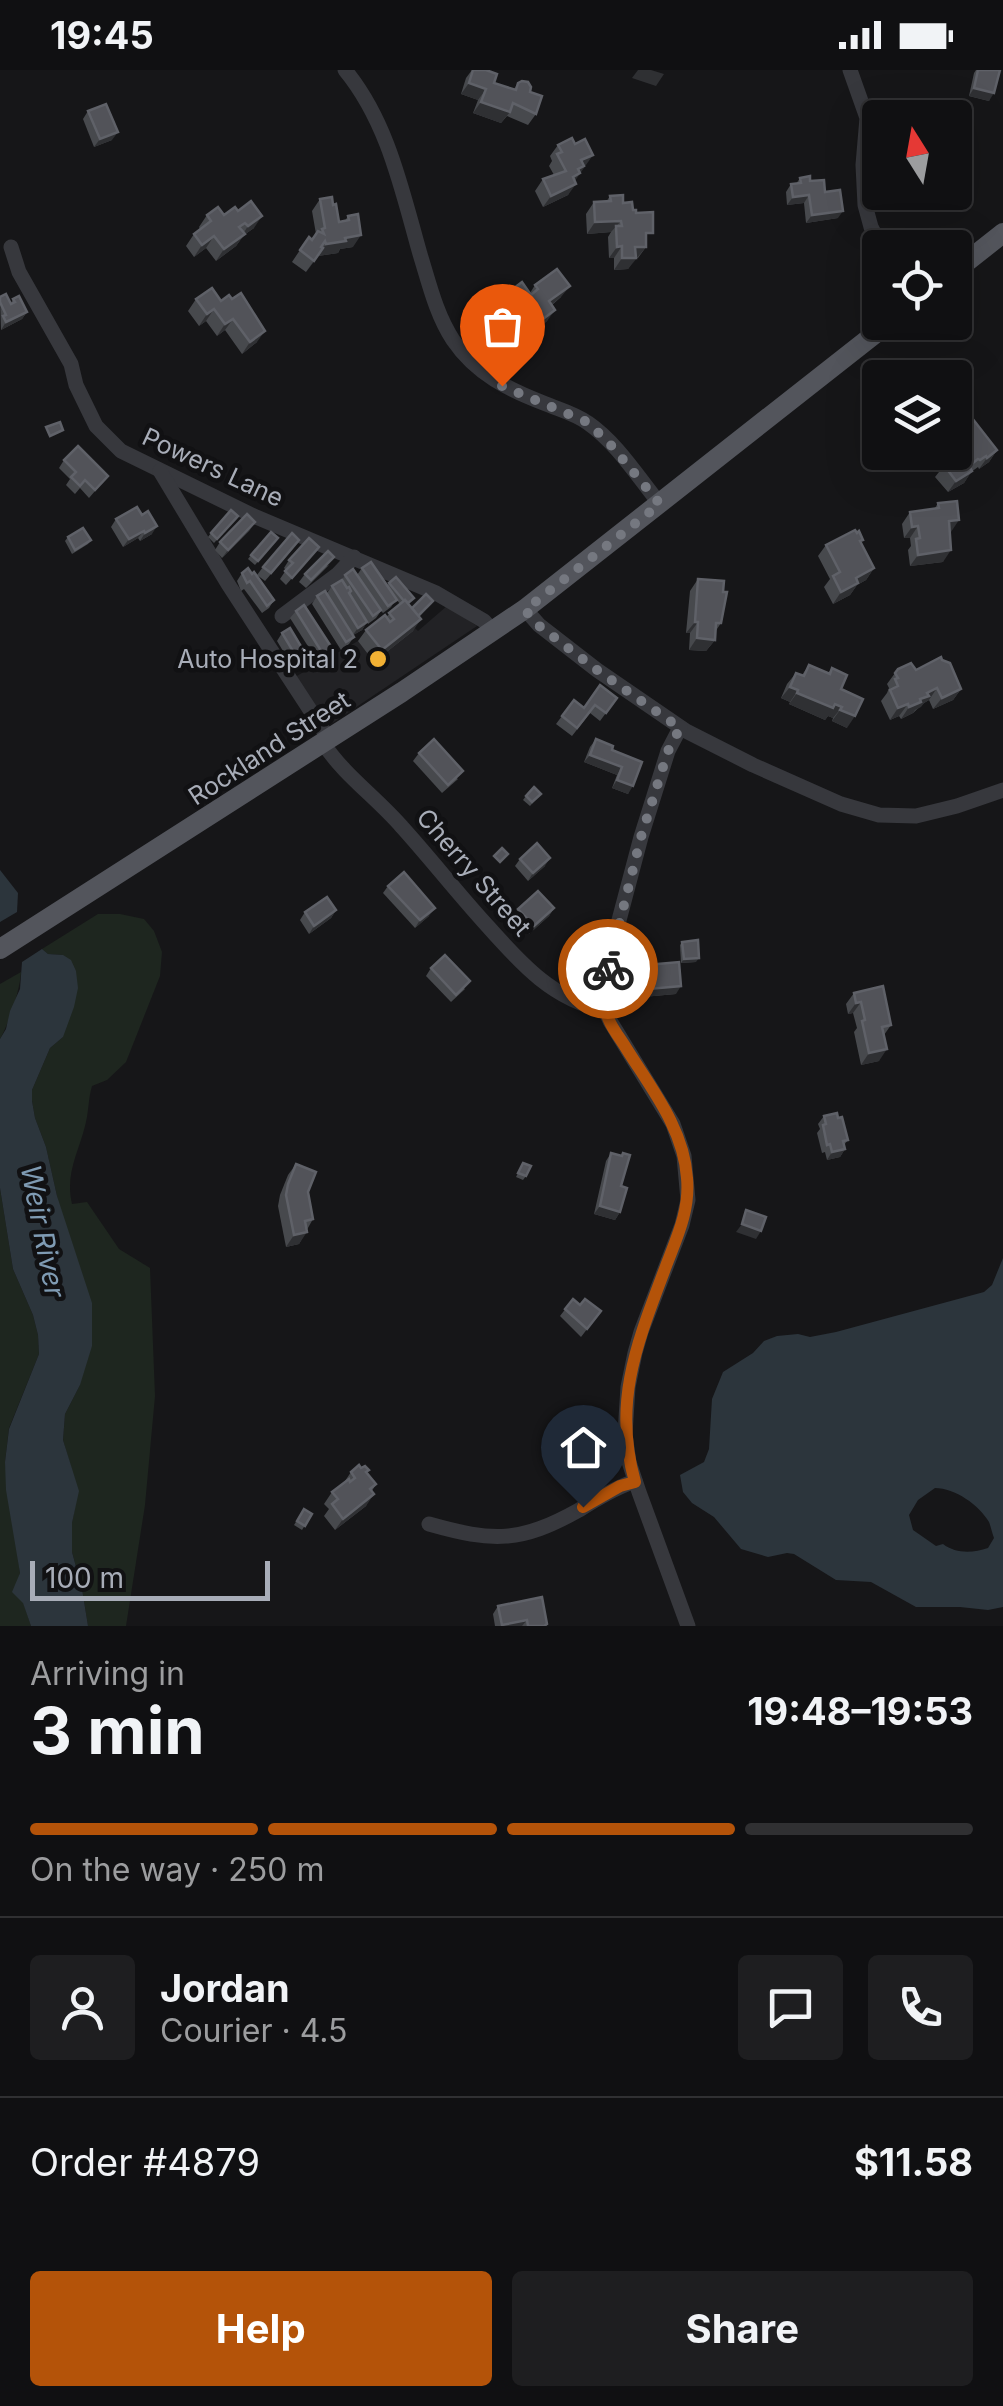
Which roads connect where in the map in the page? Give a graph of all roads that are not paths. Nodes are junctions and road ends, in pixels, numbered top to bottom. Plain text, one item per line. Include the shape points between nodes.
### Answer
1 (345, 70) edge
2 (850, 70) edge
3 (873, 230) edge
4 (1003, 234) edge
5 (10, 247) dead end
6 (972, 258) edge
7 (867, 340) edge
8 (160, 471) junction
9 (660, 504) junction
10 (354, 557) junction
11 (525, 610) junction
12 (282, 616) dead end
13 (493, 631) junction
14 (680, 728) junction
15 (326, 741) junction
16 (1003, 790) edge
17 (0, 949) edge
18 (605, 1010) junction
19 (635, 1482) junction
20 (428, 1524) dead end
21 (688, 1626) edge

1 - 9 street via 380,128 438,310 456,344 491,379 599,432
2 - 3 street via 867,118 865,204
4 - 6 main road
5 - 8 street, Powers Lane via 96,426 121,451
7 - 9 main road, Rockland Street
8 - 10 street, Powers Lane
8 - 15 street, Cherry Street
9 - 11 main road, Rockland Street
10 - 12 street
10 - 13 street, Powers Lane via 436,593
11 - 13 main road, Rockland Street
11 - 14 street
13 - 15 main road, Rockland Street
14 - 16 street via 804,788 879,815 927,814
14 - 18 street via 630,877
15 - 17 main road, Rockland Street
15 - 18 street, Cherry Street via 339,765 527,969 555,990
18 - 19 street via 673,1124 687,1173 686,1212 628,1386 625,1434
19 - 20 street via 525,1535 490,1538
19 - 21 street

